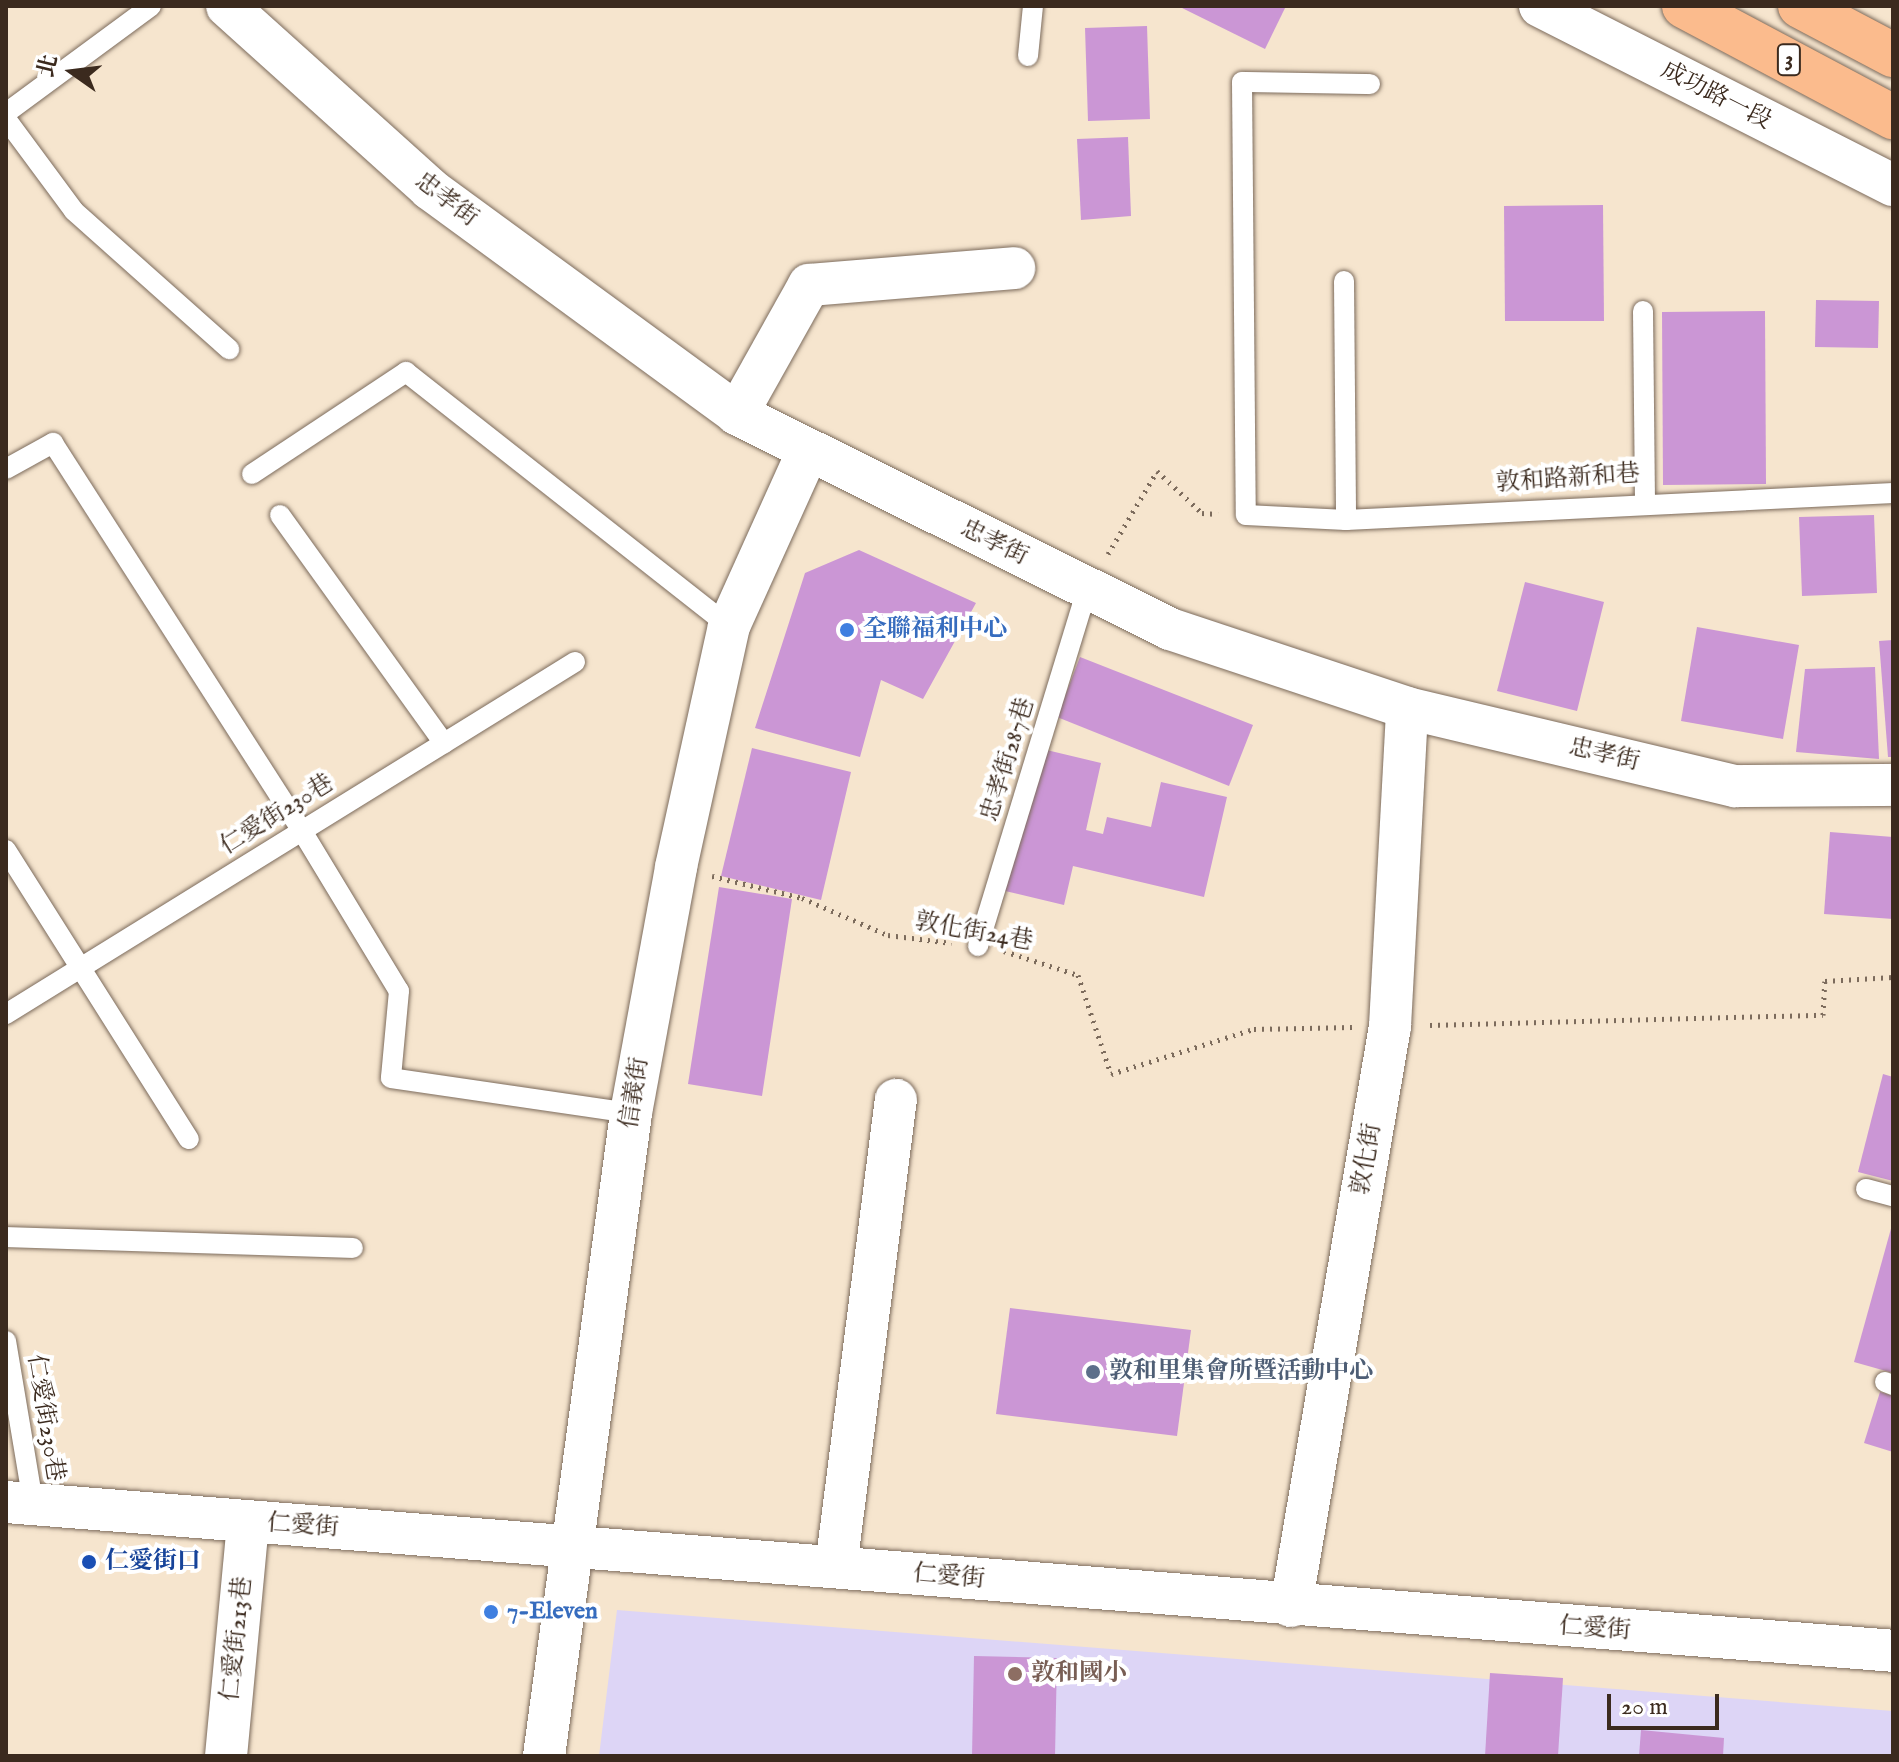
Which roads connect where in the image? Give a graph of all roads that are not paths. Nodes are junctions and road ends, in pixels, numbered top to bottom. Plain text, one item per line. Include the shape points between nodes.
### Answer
1 (151, 6) edge
2 (227, 6) edge
3 (1033, 6) edge
4 (1540, 6) edge
5 (1684, 6) edge
6 (1800, 6) edge
7 (1893, 55) edge
8 (1028, 56) dead end
9 (1370, 84) dead end
10 (6, 113) edge
11 (1893, 117) edge
12 (6, 119) edge
13 (1893, 185) edge
14 (1014, 268) dead end
15 (1344, 281) dead end
16 (1643, 311) dead end
17 (229, 349) dead end
18 (737, 414) junction
19 (808, 451) junction
20 (6, 469) edge
21 (252, 474) dead end
22 (1893, 493) edge
23 (1645, 500) junction
24 (280, 515) dead end
25 (1346, 520) junction
26 (1087, 589) junction
27 (729, 626) junction
28 (575, 662) dead end
29 (1407, 708) junction
30 (444, 743) junction
31 (1893, 785) edge
32 (302, 831) junction
33 (6, 850) edge
34 (978, 946) road end
35 (78, 966) junction
36 (6, 1014) edge
37 (896, 1100) dead end
38 (631, 1113) junction
39 (189, 1139) dead end
40 (1866, 1189) dead end
41 (1893, 1196) edge
42 (6, 1237) edge
43 (353, 1248) dead end
44 (6, 1341) edge
45 (19, 1502) edge
46 (248, 1522) junction
47 (578, 1545) junction
48 (836, 1567) junction
49 (1291, 1606) junction
50 (1893, 1651) edge
51 (226, 1756) edge
52 (544, 1756) edge

1 - 10 lane
2 - 18 street, 忠孝街 via 430,189
3 - 8 lane
4 - 13 street, 成功路一段
5 - 11 main road, 3
6 - 7 main road, 3
9 - 25 lane, 敦和路新和巷 via 1242,82 1246,515
12 - 17 lane via 74,211
14 - 18 street via 809,285
15 - 25 lane
16 - 23 lane
18 - 19 street, 忠孝街
19 - 26 street, 忠孝街
19 - 27 street, 信義街
20 - 32 lane via 53,443
21 - 27 lane via 406,372
22 - 23 lane, 敦和路新和巷
23 - 25 lane, 敦和路新和巷
24 - 30 lane
26 - 29 street, 忠孝街 via 1170,629
26 - 34 lane, 忠孝街287巷
27 - 38 street, 信義街 via 676,867
28 - 30 lane, 仁愛街230巷
29 - 31 street, 忠孝街 via 1735,786
29 - 49 street, 敦化街 via 1390,1026
30 - 32 lane, 仁愛街230巷
32 - 35 lane, 仁愛街230巷
32 - 38 lane via 399,991 391,1078
33 - 35 lane
35 - 36 lane, 仁愛街230巷
35 - 39 lane
37 - 48 street
38 - 47 street, 信義街
40 - 41 lane
42 - 43 lane
44 - 45 lane, 仁愛街230巷
45 - 46 street, 仁愛街
46 - 47 street, 仁愛街
46 - 51 street, 仁愛街213巷
47 - 48 street, 仁愛街
47 - 52 street, 信義街
48 - 49 street, 仁愛街
49 - 50 street, 仁愛街

